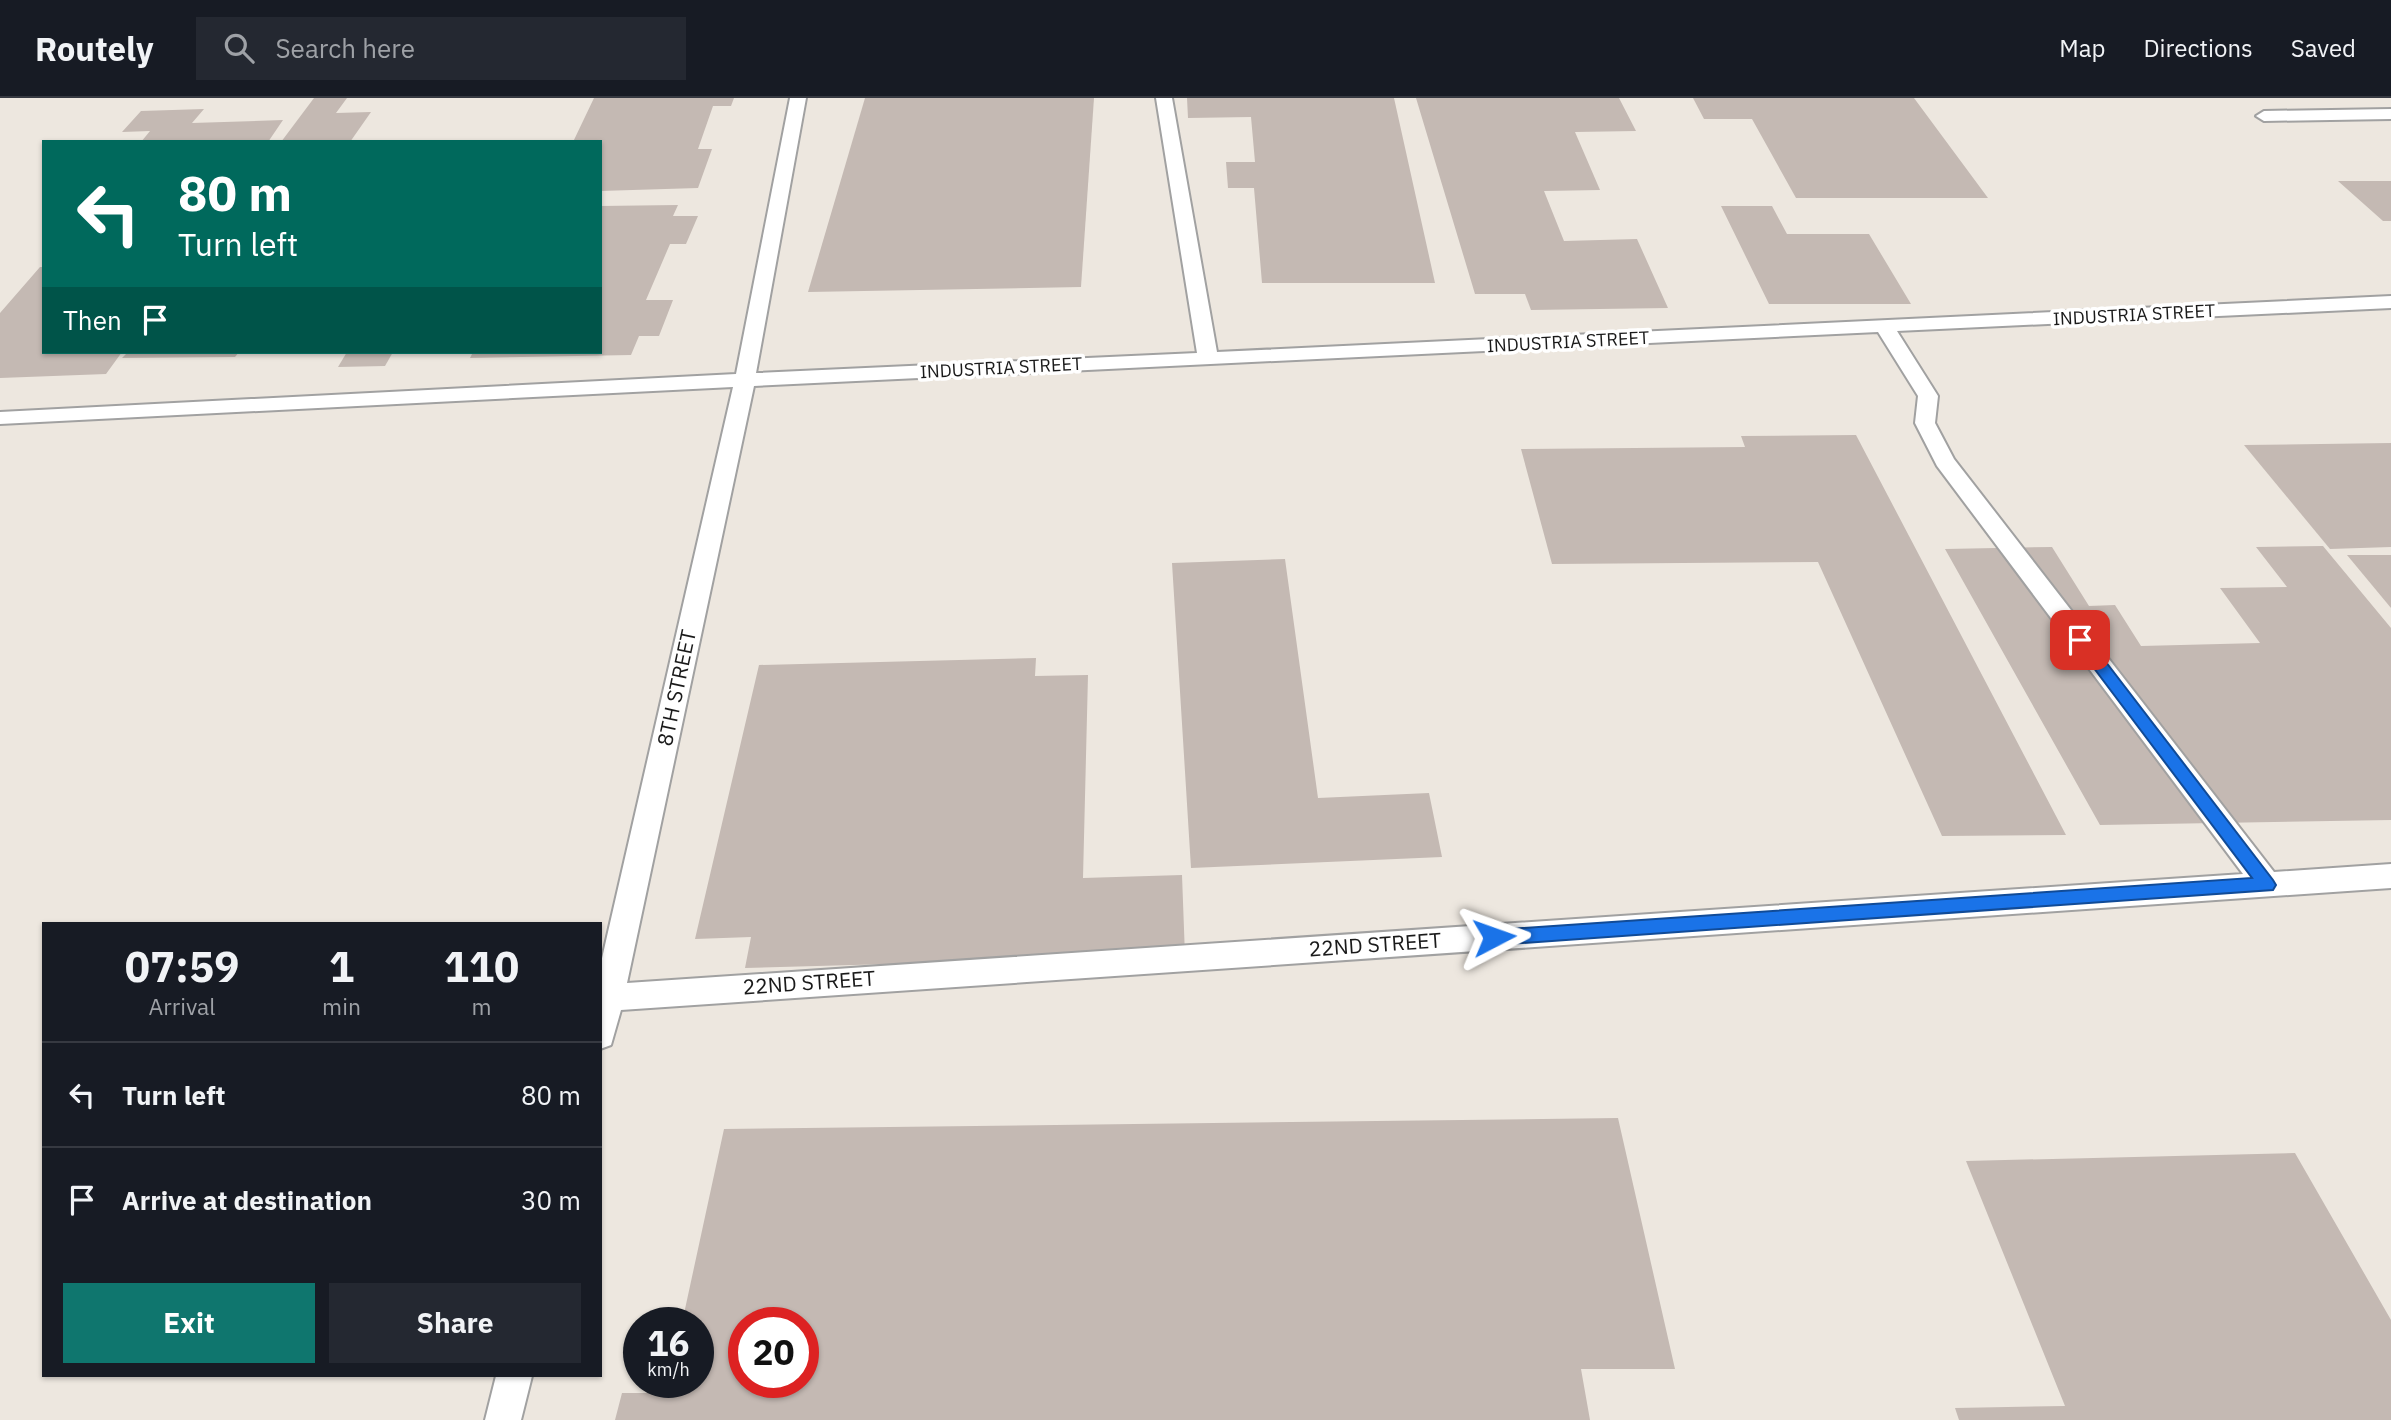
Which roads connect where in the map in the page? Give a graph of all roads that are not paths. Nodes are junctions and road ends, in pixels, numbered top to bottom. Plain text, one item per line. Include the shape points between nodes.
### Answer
1 (799, 98) edge
2 (1164, 98) edge
3 (2391, 114) edge
4 (2264, 116) dead end
5 (2391, 302) edge
6 (1885, 327) junction
7 (1208, 358) junction
8 (744, 380) junction
9 (0, 418) edge
10 (2391, 876) edge
11 (2267, 885) junction
12 (610, 997) junction
13 (602, 1027) edge
14 (514, 1377) edge
15 (503, 1420) edge

1 - 8 lane
2 - 7 lane
3 - 4 lane
5 - 6 lane, INDUSTRIA STREET
6 - 7 lane, INDUSTRIA STREET
6 - 11 lane via 1927,396 1925,423 1945,461
7 - 8 lane, INDUSTRIA STREET
8 - 9 lane, INDUSTRIA STREET
8 - 12 lane, 8TH STREET
10 - 11 lane, 22ND STREET
11 - 12 lane, 22ND STREET
12 - 13 lane, 8TH STREET
14 - 15 lane

